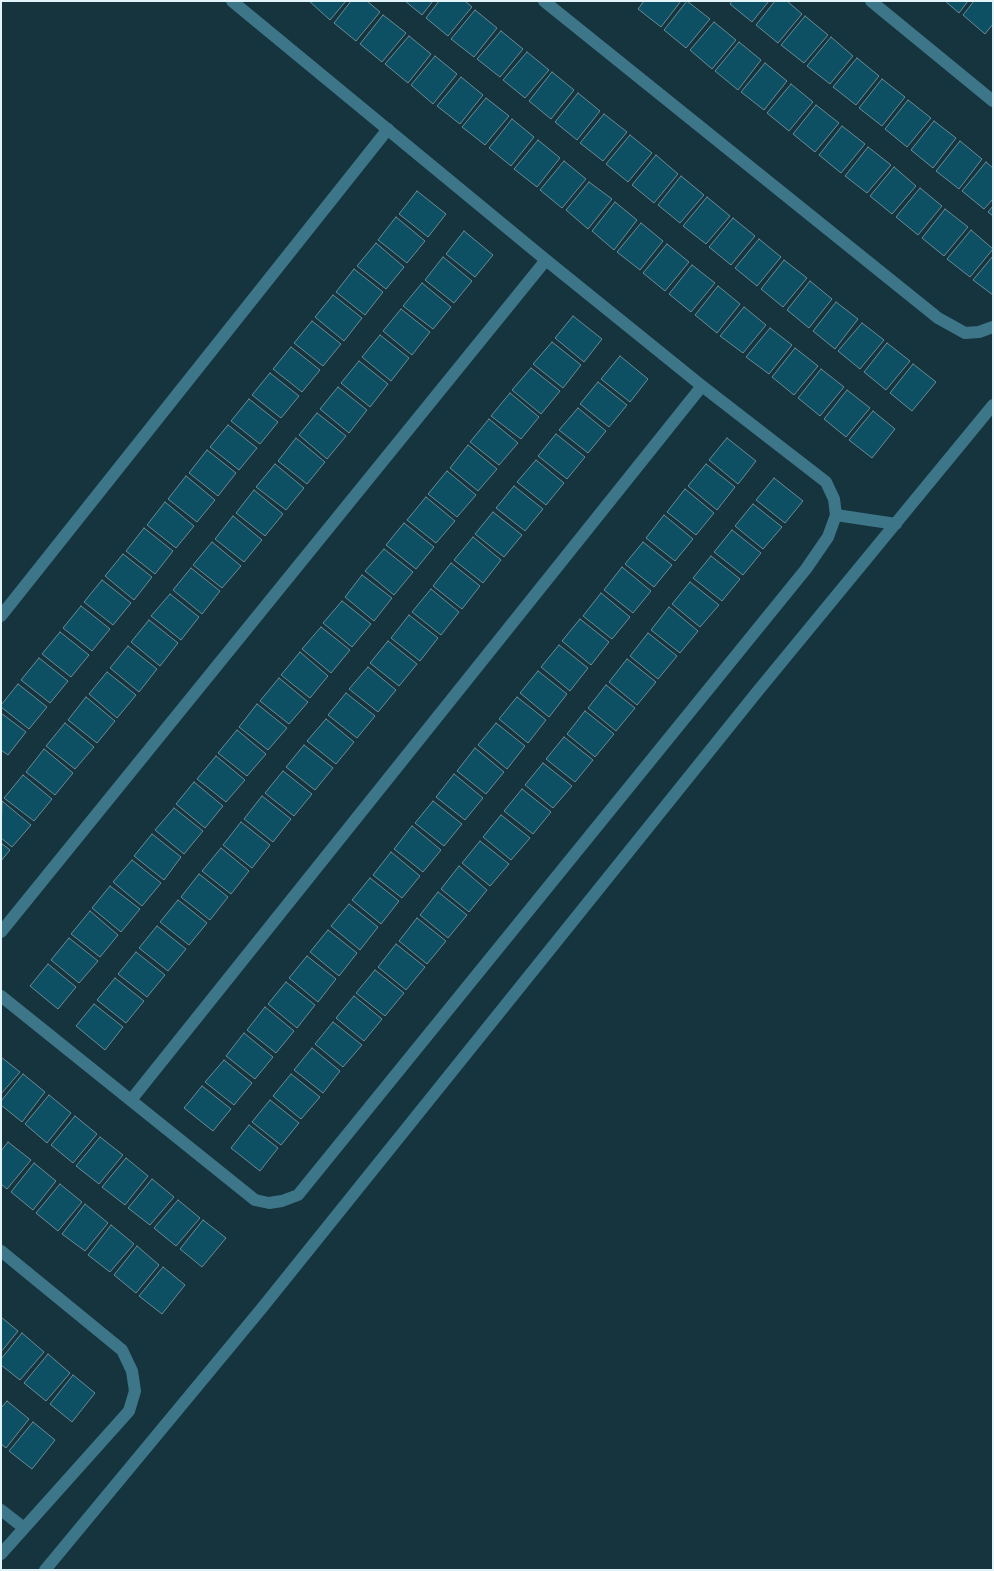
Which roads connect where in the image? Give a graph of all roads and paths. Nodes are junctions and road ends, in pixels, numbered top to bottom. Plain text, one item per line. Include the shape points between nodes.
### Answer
1 (232, 1) edge
2 (544, 1) edge
3 (871, 1) edge
4 (993, 101) edge
5 (388, 129) junction
6 (546, 260) junction
7 (993, 327) edge
8 (702, 386) junction
9 (993, 405) edge
10 (836, 515) junction
11 (896, 524) junction
12 (1, 616) edge
13 (1, 932) edge
14 (1, 996) edge
15 (131, 1100) junction
16 (1, 1251) edge
17 (1, 1510) edge
18 (24, 1528) junction
19 (1, 1554) edge
20 (45, 1570) edge

1 - 5 street
2 - 7 street via 938,318 965,333
3 - 4 street
5 - 6 street
5 - 12 street
6 - 8 street
6 - 13 street
8 - 10 street via 826,482 834,499
8 - 15 street
9 - 11 street
10 - 11 street
10 - 15 street via 828,538 806,569 298,1195 269,1203 255,1200
11 - 20 street via 262,1308
14 - 15 street
16 - 18 street via 122,1350 132,1371 135,1390 129,1411
17 - 18 street
18 - 19 street

